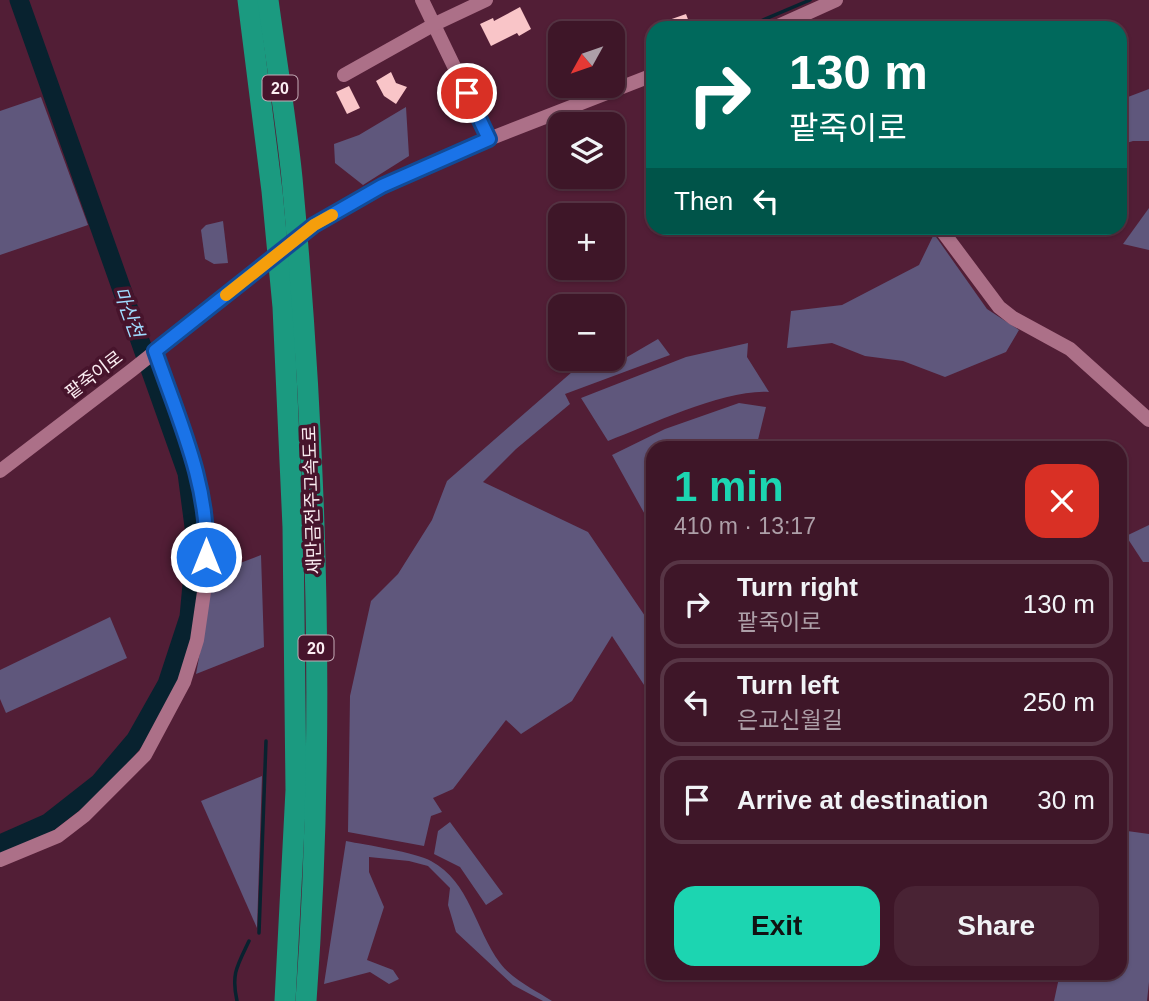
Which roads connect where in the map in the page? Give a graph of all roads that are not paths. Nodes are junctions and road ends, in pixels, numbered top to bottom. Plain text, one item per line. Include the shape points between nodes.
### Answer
1 (248, 0) edge
2 (268, 0) edge
3 (422, 0) edge
4 (486, 0) edge
5 (836, 0) edge
6 (800, 21) edge
7 (435, 24) junction
8 (344, 75) dead end
9 (646, 78) edge
10 (489, 139) junction
11 (945, 235) edge
12 (153, 353) junction
13 (1149, 420) edge
14 (0, 471) edge
15 (0, 860) edge
16 (285, 1001) edge
17 (306, 1001) edge

1 - 16 highway, 새만금전주고속도로 / 20 via 283,307 293,527 296,790
2 - 17 highway, 새만금전주고속도로 / 20 via 292,176 312,447 316,802
3 - 7 street
4 - 7 street
5 - 6 street
7 - 8 street
7 - 10 street
9 - 10 street, 팥죽이로
10 - 12 street, 팥죽이로 via 382,186 314,225
11 - 13 street via 999,307 1070,349
12 - 14 street, 팥죽이로
12 - 15 street via 194,462 208,530 194,651 174,704 145,755 85,816 58,836

